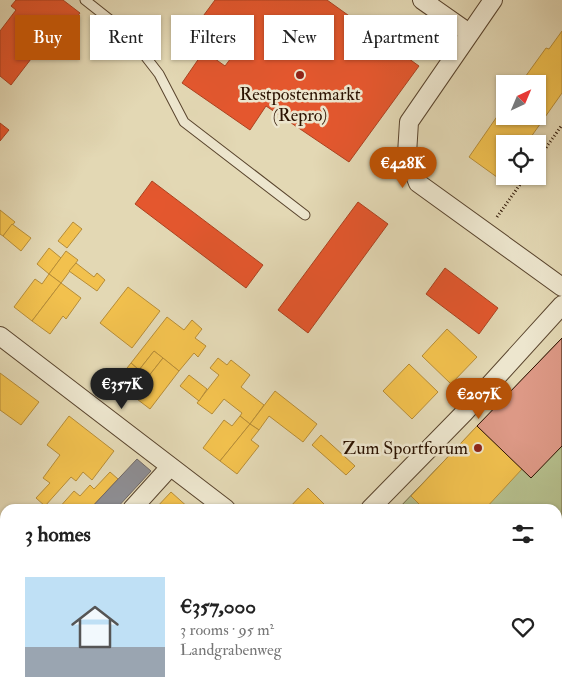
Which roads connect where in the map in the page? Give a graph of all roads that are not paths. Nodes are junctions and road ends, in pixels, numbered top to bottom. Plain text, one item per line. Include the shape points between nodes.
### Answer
1 (85, 0) edge
2 (422, 0) edge
3 (493, 0) edge
4 (469, 33) junction
5 (305, 215) dead end
6 (562, 287) edge
7 (562, 306) edge
8 (0, 336) edge
9 (170, 467) junction
10 (137, 504) edge
11 (219, 504) edge
12 (375, 504) edge

1 - 5 lane via 128,34 159,74 184,122
2 - 4 street
3 - 4 street
4 - 6 street via 409,122 407,154 418,183
7 - 12 street
8 - 9 street
9 - 10 street
9 - 11 street

